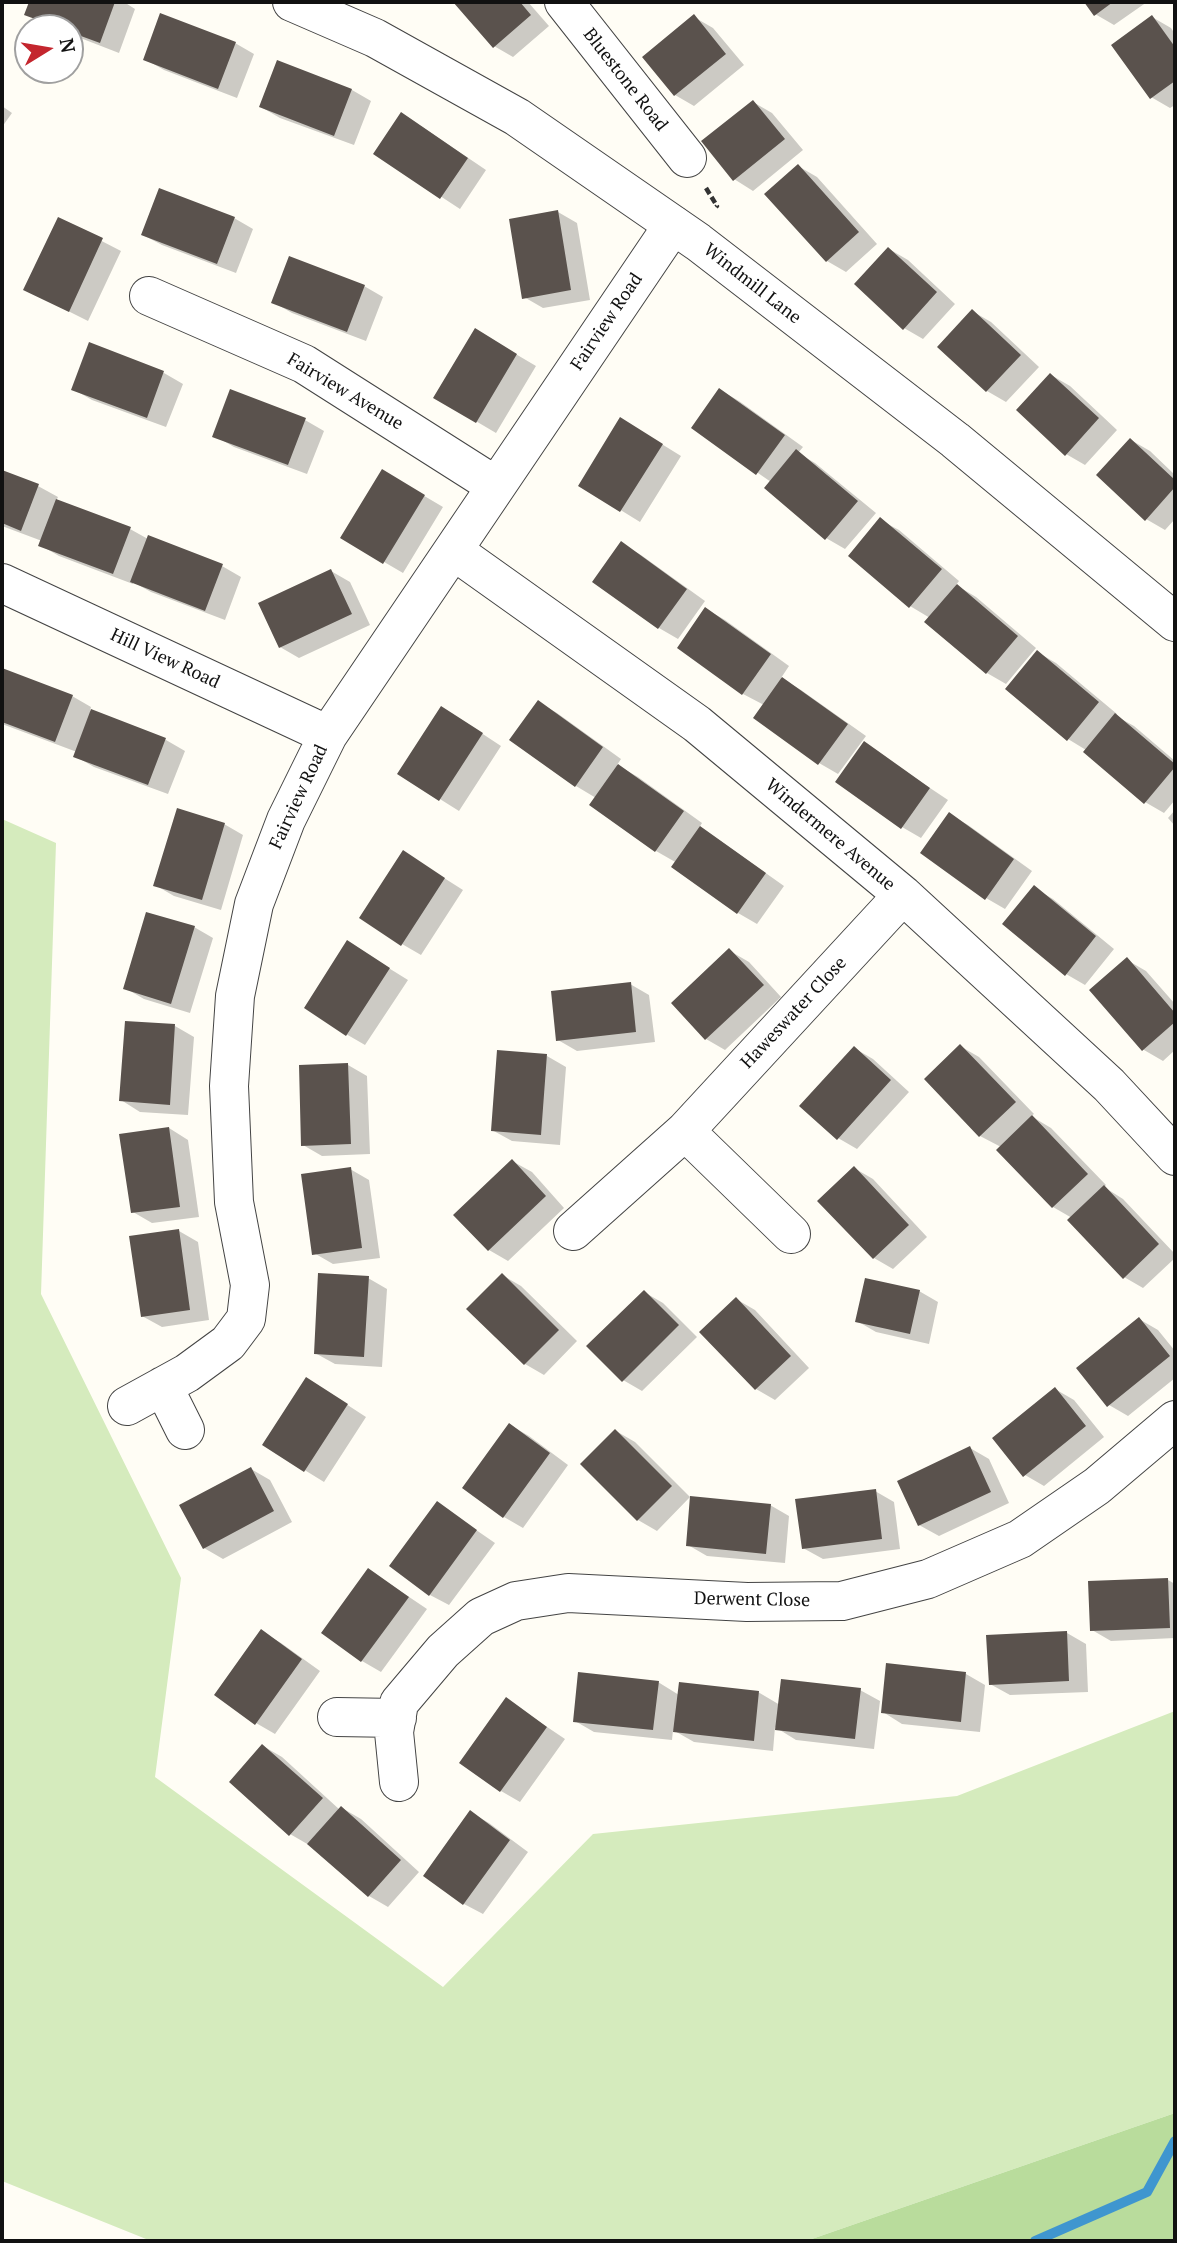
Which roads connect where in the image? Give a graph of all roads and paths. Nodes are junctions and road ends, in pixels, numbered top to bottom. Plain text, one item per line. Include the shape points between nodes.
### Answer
1 (292, 2) edge
2 (564, 2) edge
3 (687, 158) dead end
4 (673, 225) junction
5 (149, 296) dead end
6 (496, 486) junction
7 (454, 551) junction
8 (2, 583) edge
9 (1175, 622) edge
10 (328, 736) junction
11 (903, 895) junction
12 (685, 1131) junction
13 (1175, 1156) edge
14 (573, 1231) dead end
15 (791, 1234) dead end
16 (163, 1385) junction
17 (127, 1406) dead end
18 (1175, 1420) edge
19 (185, 1430) dead end
20 (337, 1717) dead end
21 (397, 1718) junction
22 (400, 1782) dead end

1 - 4 street, Windmill Lane via 375,38 517,117
2 - 3 street, Bluestone Road
4 - 6 street, Fairview Road
4 - 9 street, Windmill Lane via 955,440
5 - 6 street, Fairview Avenue via 304,364
6 - 7 street, Fairview Road
7 - 10 street, Fairview Road
7 - 11 street, Windermere Avenue via 697,724
8 - 10 street, Hill View Road
10 - 16 street, Fairview Road via 286,820 254,904 234,996 229,1086 234,1202 250,1285 246,1319 228,1343
11 - 12 street, Haweswater Close
11 - 13 street, Windermere Avenue via 1109,1085
12 - 14 street, Haweswater Close
12 - 15 street
16 - 17 street, Fairview Road
16 - 19 street
18 - 21 street, Derwent Close via 1097,1486 1020,1539 928,1579 842,1601 747,1602 568,1593 516,1601 481,1617 443,1651 400,1703
20 - 21 street
21 - 22 street, Derwent Close via 394,1732

